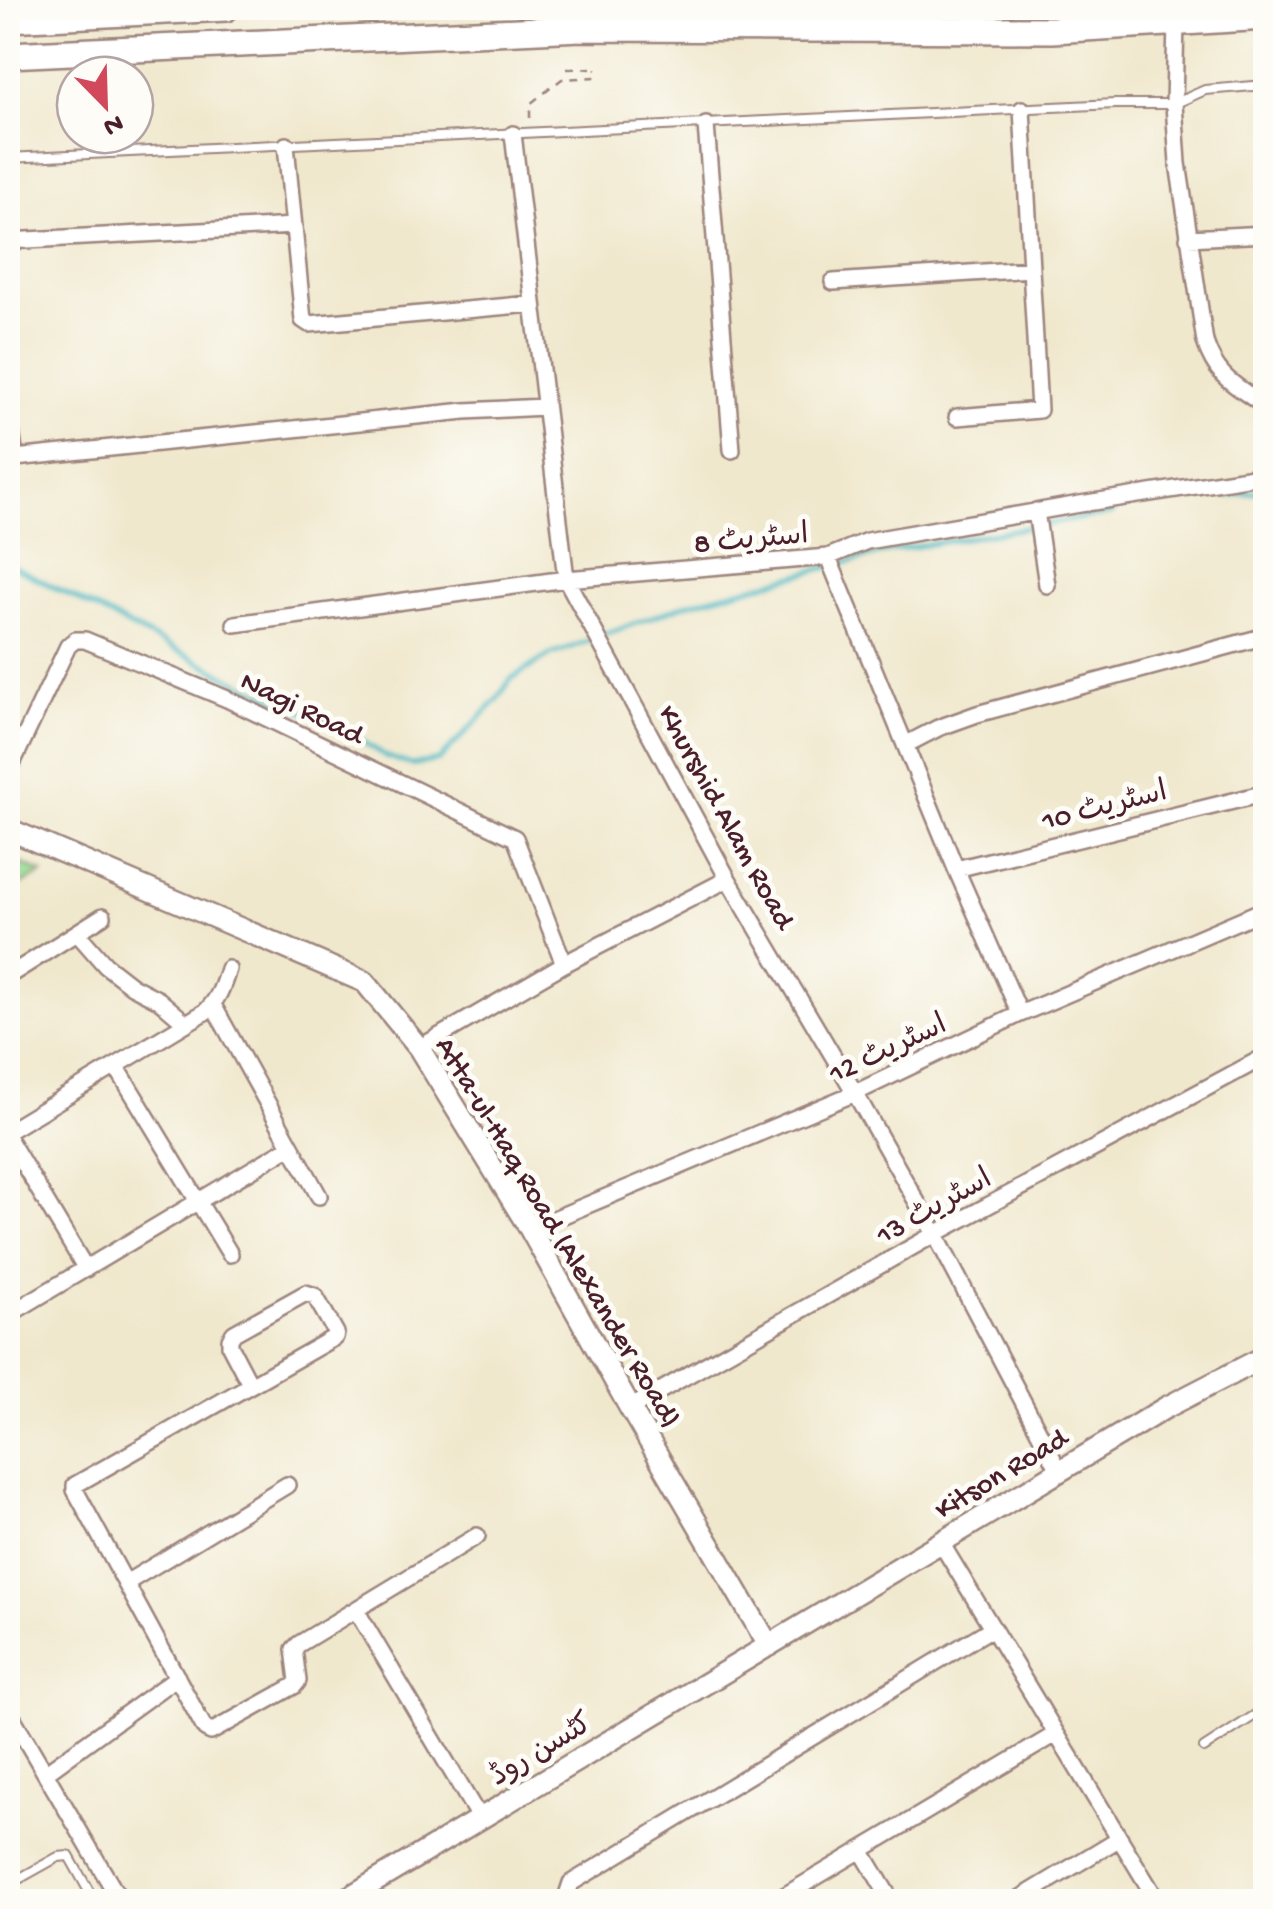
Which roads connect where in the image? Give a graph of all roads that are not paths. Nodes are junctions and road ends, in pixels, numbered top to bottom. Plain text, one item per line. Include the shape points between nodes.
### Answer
1 (226, 8) edge
2 (916, 8) edge
3 (16, 15) edge
4 (1266, 18) edge
5 (1176, 22) junction
6 (582, 28) junction
7 (8, 54) edge
8 (1266, 85) edge
9 (1174, 104) junction
10 (1022, 109) junction
11 (706, 124) junction
12 (521, 134) junction
13 (286, 145) junction
14 (8, 158) edge
15 (294, 226) junction
16 (1266, 234) edge
17 (1188, 238) junction
18 (8, 241) edge
19 (1031, 270) junction
20 (833, 282) dead end
21 (532, 304) junction
22 (544, 407) junction
23 (1266, 407) edge
24 (8, 409) edge
25 (956, 417) dead end
26 (732, 450) dead end
27 (12, 456) edge
28 (1266, 476) edge
29 (1037, 515) junction
30 (831, 566) junction
31 (566, 579) junction
32 (1047, 585) dead end
33 (235, 624) dead end
34 (1266, 636) edge
35 (905, 745) junction
36 (8, 772) edge
37 (1266, 793) edge
38 (8, 829) edge
39 (956, 868) junction
40 (728, 878) junction
41 (1266, 909) edge
42 (103, 916) dead end
43 (78, 934) junction
44 (564, 964) junction
45 (228, 969) dead end
46 (8, 976) edge
47 (213, 1005) junction
48 (1020, 1014) junction
49 (186, 1024) junction
50 (419, 1048) junction
51 (1266, 1056) edge
52 (116, 1066) junction
53 (855, 1093) junction
54 (8, 1134) edge
55 (290, 1146) junction
56 (318, 1196) dead end
57 (198, 1201) junction
58 (530, 1229) junction
59 (935, 1234) junction
60 (230, 1254) dead end
61 (86, 1268) junction
62 (8, 1315) edge
63 (1266, 1356) edge
64 (250, 1384) junction
65 (630, 1408) junction
66 (1060, 1472) junction
67 (287, 1485) dead end
68 (477, 1536) dead end
69 (941, 1543) junction
70 (126, 1583) junction
71 (356, 1610) junction
72 (992, 1628) junction
73 (769, 1646) junction
74 (177, 1676) junction
75 (1266, 1708) edge
76 (8, 1710) edge
77 (1056, 1734) junction
78 (1204, 1748) dead end
79 (44, 1773) junction
80 (480, 1818) junction
81 (1120, 1838) junction
82 (861, 1850) junction
83 (8, 1886) edge
84 (95, 1902) edge
85 (120, 1902) edge
86 (341, 1902) edge
87 (574, 1902) edge
88 (774, 1902) edge
89 (892, 1902) edge
90 (1014, 1902) edge
91 (1158, 1902) edge

1 - 3 highway
2 - 6 highway via 731,13
4 - 5 highway
5 - 6 highway via 1052,30
5 - 9 street
6 - 7 highway
8 - 9 lane via 1204,90
9 - 10 lane
9 - 17 street
10 - 11 lane
10 - 19 street
11 - 12 lane
11 - 26 street
12 - 13 lane
12 - 21 street, Khurshid Alam Road
13 - 14 lane
13 - 15 street
15 - 18 street
15 - 21 street via 303,320 309,324
16 - 17 street
17 - 23 street via 1210,360
19 - 20 street
19 - 25 street via 1039,410
21 - 22 street, Khurshid Alam Road
22 - 27 street
22 - 31 street, Khurshid Alam Road
24 - 27 street
28 - 29 street, اسٹریٹ 8
29 - 30 street, اسٹریٹ 8 via 867,541
29 - 32 street
30 - 31 street, اسٹریٹ 8
30 - 35 street
31 - 33 street, اسٹریٹ 8
31 - 40 street, Khurshid Alam Road
34 - 35 street via 977,714
35 - 39 street
36 - 44 street, Nagi Road via 68,646 84,640 226,699 515,838
37 - 39 street, اسٹریٹ 10
38 - 50 street, Atta-ul-Haq Road (Alexander Road) via 365,982
39 - 48 street
40 - 44 street
40 - 53 street, Khurshid Alam Road
41 - 48 street, اسٹریٹ 12
42 - 43 street
43 - 46 street
43 - 49 street via 105,965
44 - 50 street
45 - 47 street
47 - 49 street
47 - 55 street
48 - 53 street, اسٹریٹ 12
49 - 52 street
50 - 58 street, Atta-ul-Haq Road (Alexander Road)
51 - 59 street, اسٹریٹ 13
52 - 54 street
52 - 57 street
53 - 58 street, اسٹریٹ 12
53 - 59 street, Khurshid Alam Road
54 - 61 street
55 - 56 street
55 - 57 street
57 - 60 street
57 - 61 street
58 - 65 street, Atta-ul-Haq Road (Alexander Road)
59 - 65 street, اسٹریٹ 13
59 - 66 street, Khurshid Alam Road
61 - 62 street
63 - 66 street, Kitson Road
64 - 64 street via 230,1346 234,1333 306,1293 315,1296 335,1336
64 - 70 street via 76,1485
65 - 73 street, Atta-ul-Haq Road (Alexander Road)
66 - 69 street, Kitson Road
67 - 70 street
68 - 71 street
69 - 72 street
69 - 73 street, Kitson Road
70 - 74 street
71 - 74 street via 294,1650 294,1686 211,1732
71 - 80 street
72 - 77 street
72 - 87 street via 571,1883
73 - 80 street, کٹسن روڈ
74 - 79 street
75 - 78 lane
76 - 79 street
77 - 81 street
77 - 82 street
79 - 85 street
80 - 86 street, کٹسن روڈ
81 - 90 street
81 - 91 street
82 - 88 street
82 - 89 street
83 - 84 lane via 69,1856

